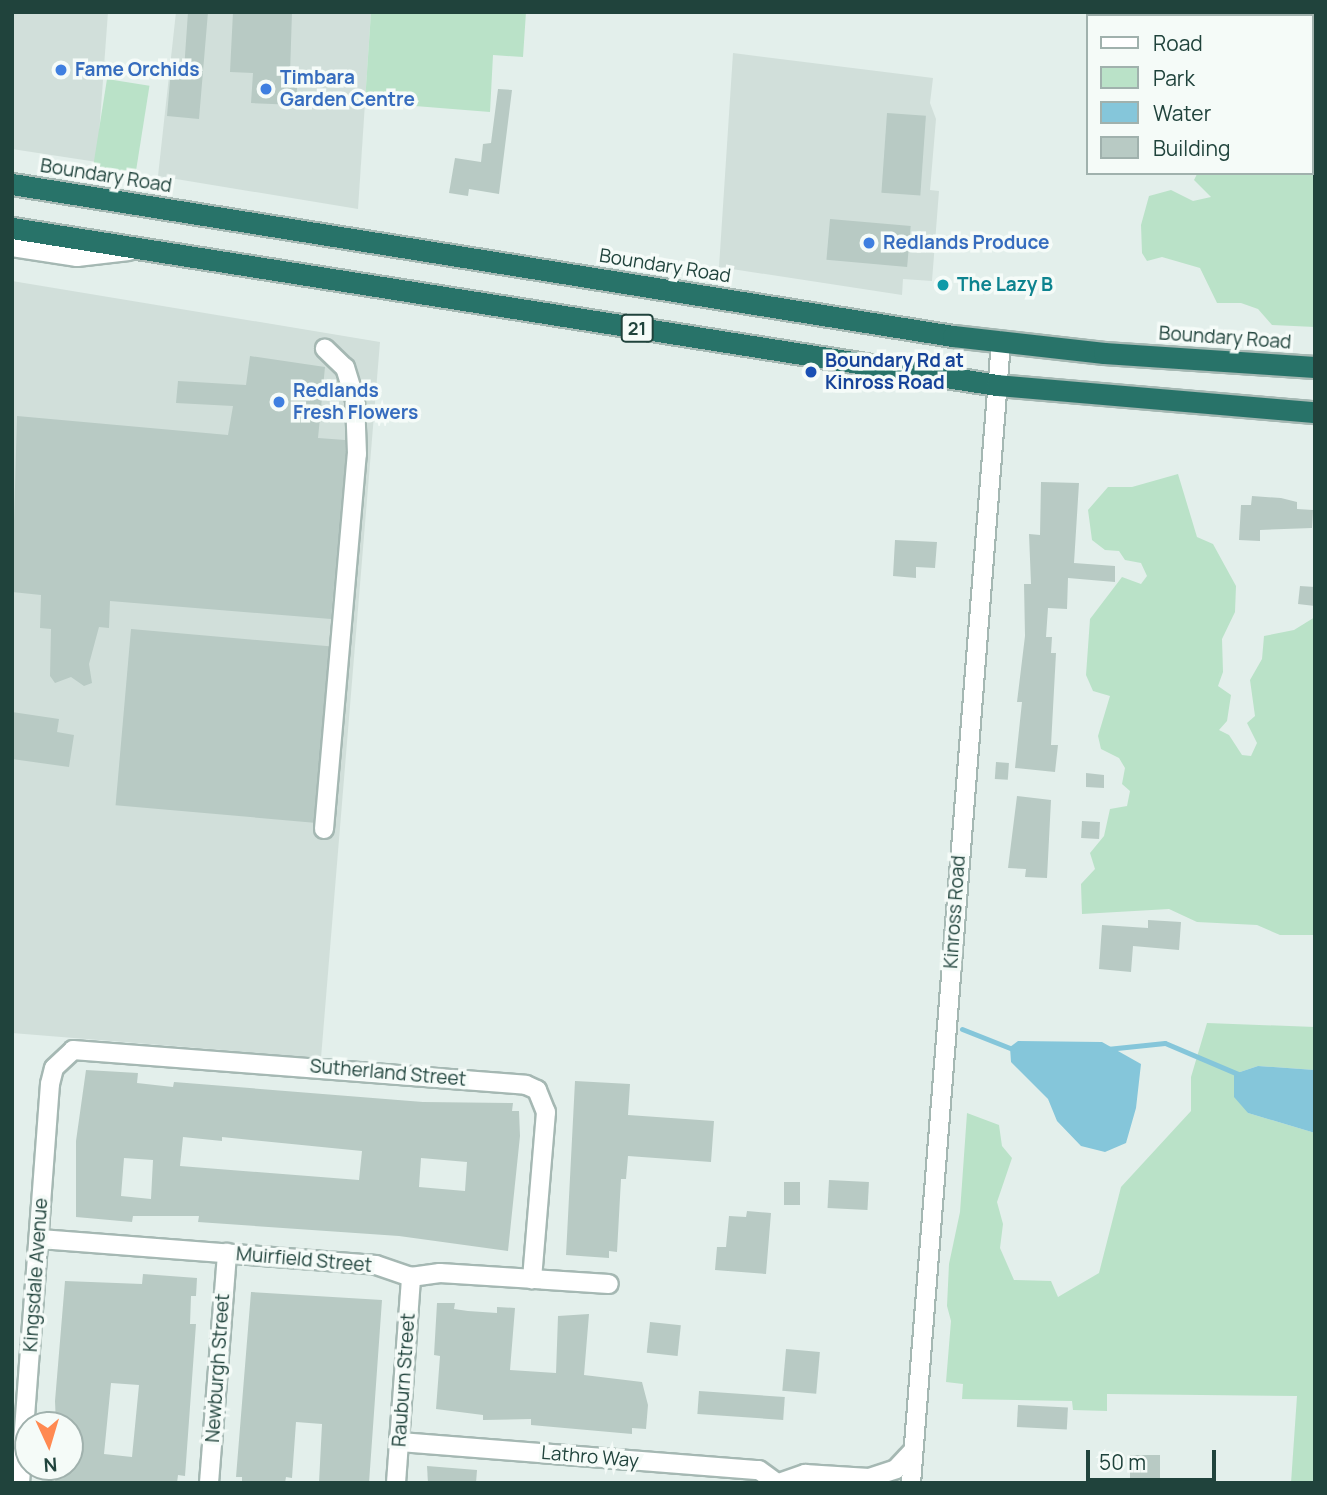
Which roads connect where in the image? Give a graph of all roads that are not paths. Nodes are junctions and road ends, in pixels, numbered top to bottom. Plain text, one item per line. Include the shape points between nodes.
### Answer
1 (12, 184) edge
2 (12, 228) edge
3 (12, 247) edge
4 (142, 249) junction
5 (1001, 341) junction
6 (325, 349) dead end
7 (1315, 367) edge
8 (997, 385) junction
9 (1315, 412) edge
10 (324, 829) dead end
11 (54, 1068) joint
12 (40, 1239) junction
13 (227, 1253) junction
14 (411, 1277) junction
15 (533, 1279) junction
16 (609, 1284) dead end
17 (400, 1442) junction
18 (913, 1451) junction
19 (874, 1480) edge
20 (20, 1483) edge
21 (209, 1483) edge
22 (396, 1483) edge
23 (778, 1483) edge
24 (911, 1483) edge

1 - 5 highway, Boundary Road / 21
2 - 4 highway, 21
3 - 4 street via 77,257
4 - 8 highway, 21
5 - 7 highway, Boundary Road / 21
5 - 8 street, Kinross Road
6 - 10 street via 345,368 355,400 357,454
8 - 9 highway, 21
8 - 18 street, Kinross Road
11 - 12 street, Kingsdale Avenue
11 - 15 street, Sutherland Street via 73,1049 84,1049 526,1084 537,1090 546,1112
12 - 13 street, Muirfield Street
12 - 20 street, Kingsdale Avenue
13 - 14 street, Muirfield Street via 376,1265
13 - 21 street, Newburgh Street
14 - 15 street, Muirfield Street via 440,1273
14 - 17 street, Rauburn Street
15 - 16 street, Muirfield Street
17 - 22 street, Rauburn Street
17 - 23 street, Lathro Way via 759,1471
18 - 19 street, Lathro Way via 896,1469
18 - 24 street, Kinross Road
19 - 23 street, Lathro Way via 805,1474

